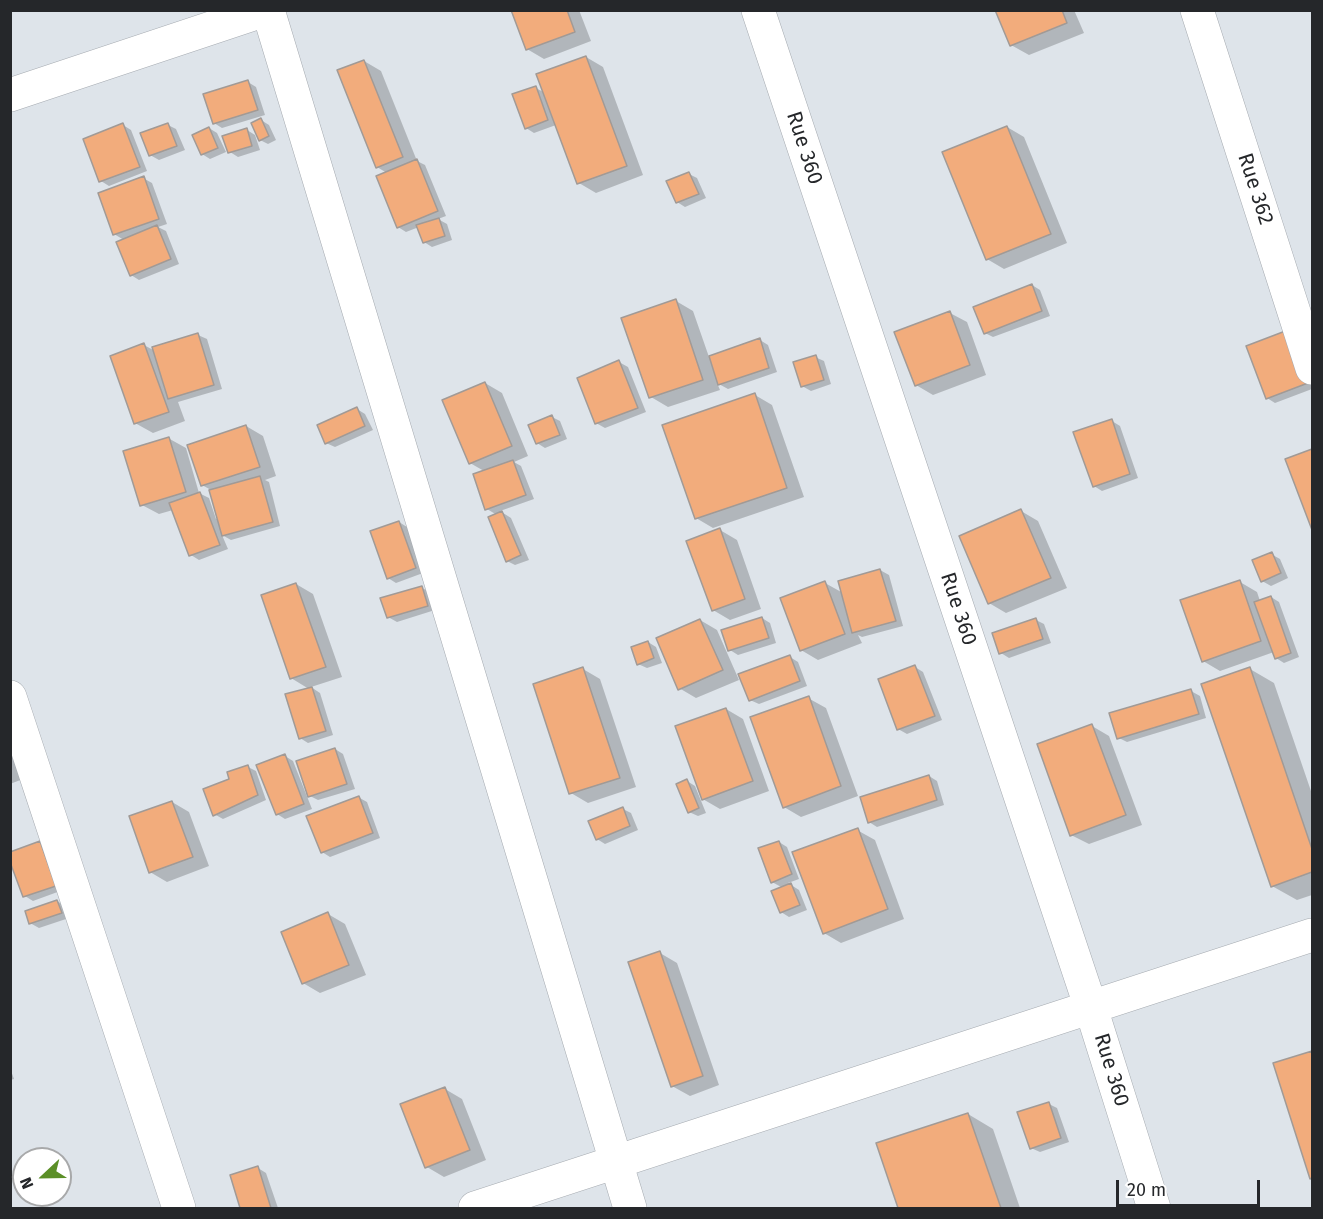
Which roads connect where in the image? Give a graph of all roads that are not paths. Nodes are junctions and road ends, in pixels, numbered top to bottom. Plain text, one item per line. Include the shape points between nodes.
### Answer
1 (267, 10) edge
2 (759, 10) edge
3 (1197, 10) edge
4 (10, 95) edge
5 (1312, 368) edge
6 (10, 697) edge
7 (1312, 935) edge
8 (1091, 1008) junction
9 (615, 1163) junction
10 (179, 1209) edge
11 (475, 1209) edge
12 (630, 1209) edge
13 (1154, 1209) edge

1 - 4 street
1 - 9 street
2 - 8 street, Rue 360
3 - 5 street, Rue 362
6 - 10 street
7 - 8 street
8 - 9 street
8 - 13 street, Rue 360
9 - 11 street
9 - 12 street

